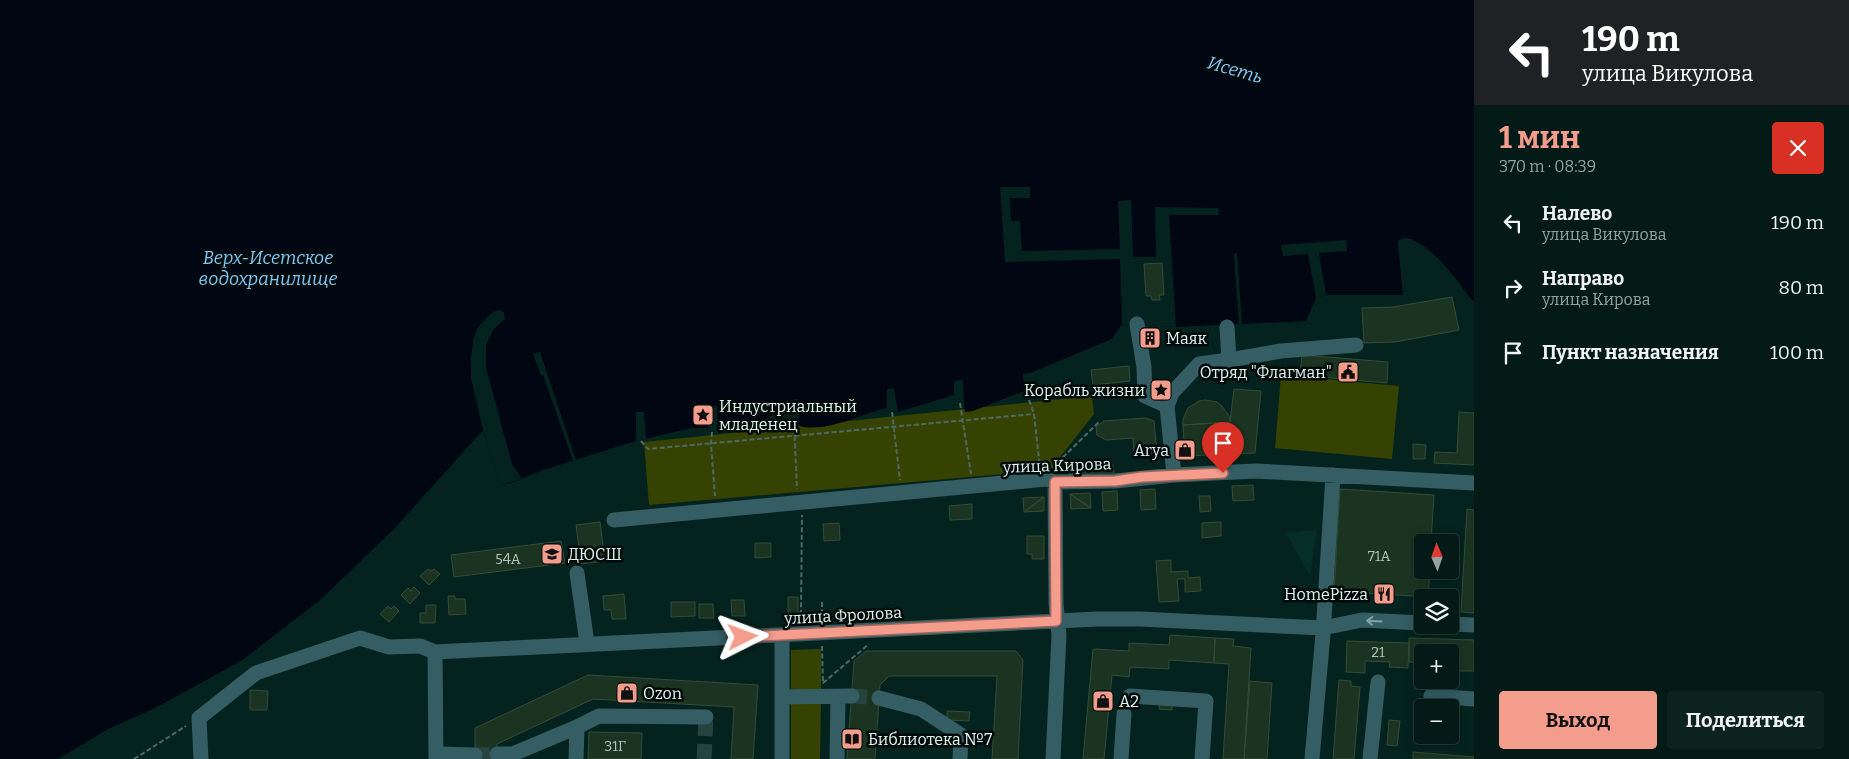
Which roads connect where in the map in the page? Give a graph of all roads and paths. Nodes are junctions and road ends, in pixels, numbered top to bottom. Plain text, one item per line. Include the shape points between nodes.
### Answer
1 (1137, 324) dead end
2 (1227, 326) dead end
3 (1356, 345) dead end
4 (1229, 360) junction
5 (1029, 400) dead end
6 (960, 404) dead end
7 (1167, 406) junction
8 (892, 412) dead end
9 (1034, 414) junction
10 (964, 420) junction
11 (794, 421) dead end
12 (1099, 422) dead end
13 (894, 427) junction
14 (712, 432) dead end
15 (794, 436) junction
16 (641, 441) dead end
17 (711, 444) junction
18 (1049, 475) junction
19 (1174, 475) junction
20 (1333, 475) junction
21 (972, 481) dead end
22 (1474, 483) edge
23 (901, 487) dead end
24 (800, 500) junction
25 (716, 504) dead end
26 (614, 520) dead end
27 (577, 573) dead end
28 (822, 602) dead end
29 (1056, 621) junction
30 (1414, 623) edge
31 (1459, 624) edge
32 (1474, 625) edge
33 (1323, 628) junction
34 (822, 633) junction
35 (782, 635) junction
36 (587, 644) junction
37 (869, 644) dead end
38 (435, 652) junction
39 (1378, 682) dead end
40 (823, 683) dead end
41 (1130, 696) dead end
42 (1431, 696) dead end
43 (782, 697) junction
44 (879, 698) tunnel mouth
45 (1474, 699) edge
46 (1124, 714) dead end
47 (706, 717) dead end
48 (199, 718) junction
49 (578, 727) junction
50 (498, 754) dead end
51 (475, 755) dead end
52 (436, 757) edge
53 (134, 759) edge
54 (201, 759) edge
55 (576, 759) edge
56 (782, 759) edge
57 (837, 759) edge
58 (960, 759) edge
59 (1053, 759) edge
60 (1121, 759) edge
61 (1202, 759) edge
62 (1312, 759) edge
63 (1370, 759) edge

1 - 7 street via 1145,396
2 - 4 street
3 - 4 street via 1281,351
4 - 7 street via 1199,364 1172,392
5 - 9 path
6 - 10 path
7 - 19 street
8 - 13 path
9 - 10 path
9 - 18 path
10 - 13 path
10 - 21 path
11 - 15 path
12 - 18 path
13 - 15 path
13 - 23 path
14 - 17 path
15 - 17 path
15 - 24 path
16 - 17 path via 648,449
17 - 25 path
18 - 19 street, улица Кирова via 1115,481 1124,471
18 - 24 street, улица Кирова via 1046,480
18 - 29 street
19 - 20 street, улица Кирова via 1256,471
20 - 22 street, улица Кирова
20 - 33 street
24 - 26 street, улица Кирова
24 - 35 path via 801,612 798,620
27 - 36 street
28 - 34 path
29 - 33 street, улица Фролова via 1140,620
29 - 34 street, улица Фролова
29 - 59 street via 1059,635
30 -> 33 street, улица Фролова via 1362,620
31 - 32 street
33 - 62 street
34 - 35 street, улица Фролова
35 - 36 street, улица Фролова
35 - 43 street
36 - 38 street, улица Фролова
37 - 40 path
38 - 48 street, улица Фролова via 420,646 389,647 360,638 256,673
38 - 52 street
39 - 63 street
41 - 61 street via 1206,701
42 - 45 street
43 - 56 street
43 - 57 street via 845,696
44 - 58 street via 921,710 961,735
46 - 60 street
47 - 49 street via 599,716
48 - 53 path
48 - 54 street
49 - 50 street via 513,754
49 - 55 street
51 - 52 street

